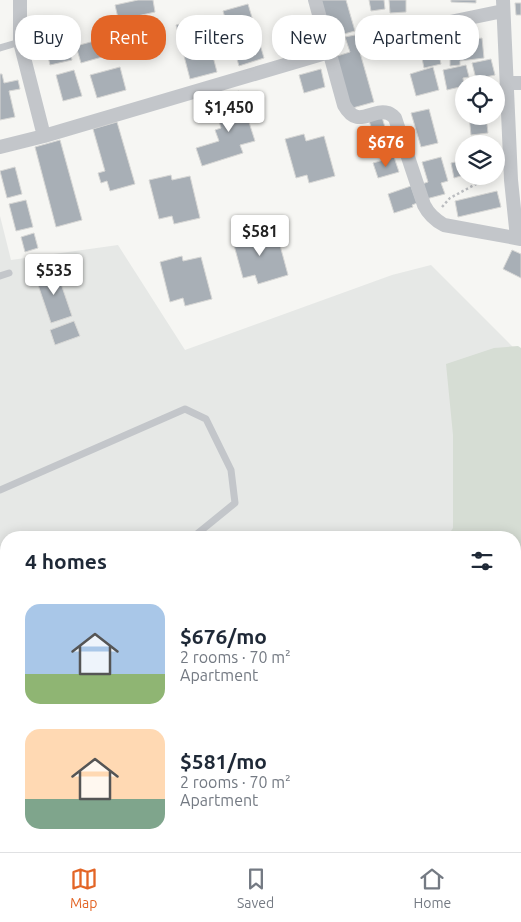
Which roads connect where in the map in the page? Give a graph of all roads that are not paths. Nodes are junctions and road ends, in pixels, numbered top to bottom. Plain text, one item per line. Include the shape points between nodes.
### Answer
1 (20, 0) edge
2 (315, 0) edge
3 (503, 6) edge
4 (20, 15) edge
5 (319, 15) edge
6 (466, 15) edge
7 (15, 44) edge
8 (0, 48) edge
9 (25, 60) edge
10 (302, 60) edge
11 (331, 60) edge
12 (514, 83) edge
13 (44, 136) junction
14 (0, 147) edge
15 (519, 238) edge
16 (9, 273) dead end
17 (0, 276) edge
18 (0, 490) edge
19 (201, 531) edge

1 - 4 street
2 - 5 street
3 - 6 street
3 - 12 street
7 - 8 lane
9 - 13 street
10 - 13 street
11 - 15 street via 348,112 368,117 382,112 396,118 424,205 432,217 444,225
12 - 15 street via 511,180
13 - 14 street
16 - 17 lane
18 - 19 lane via 185,409 206,419 231,470 235,503

